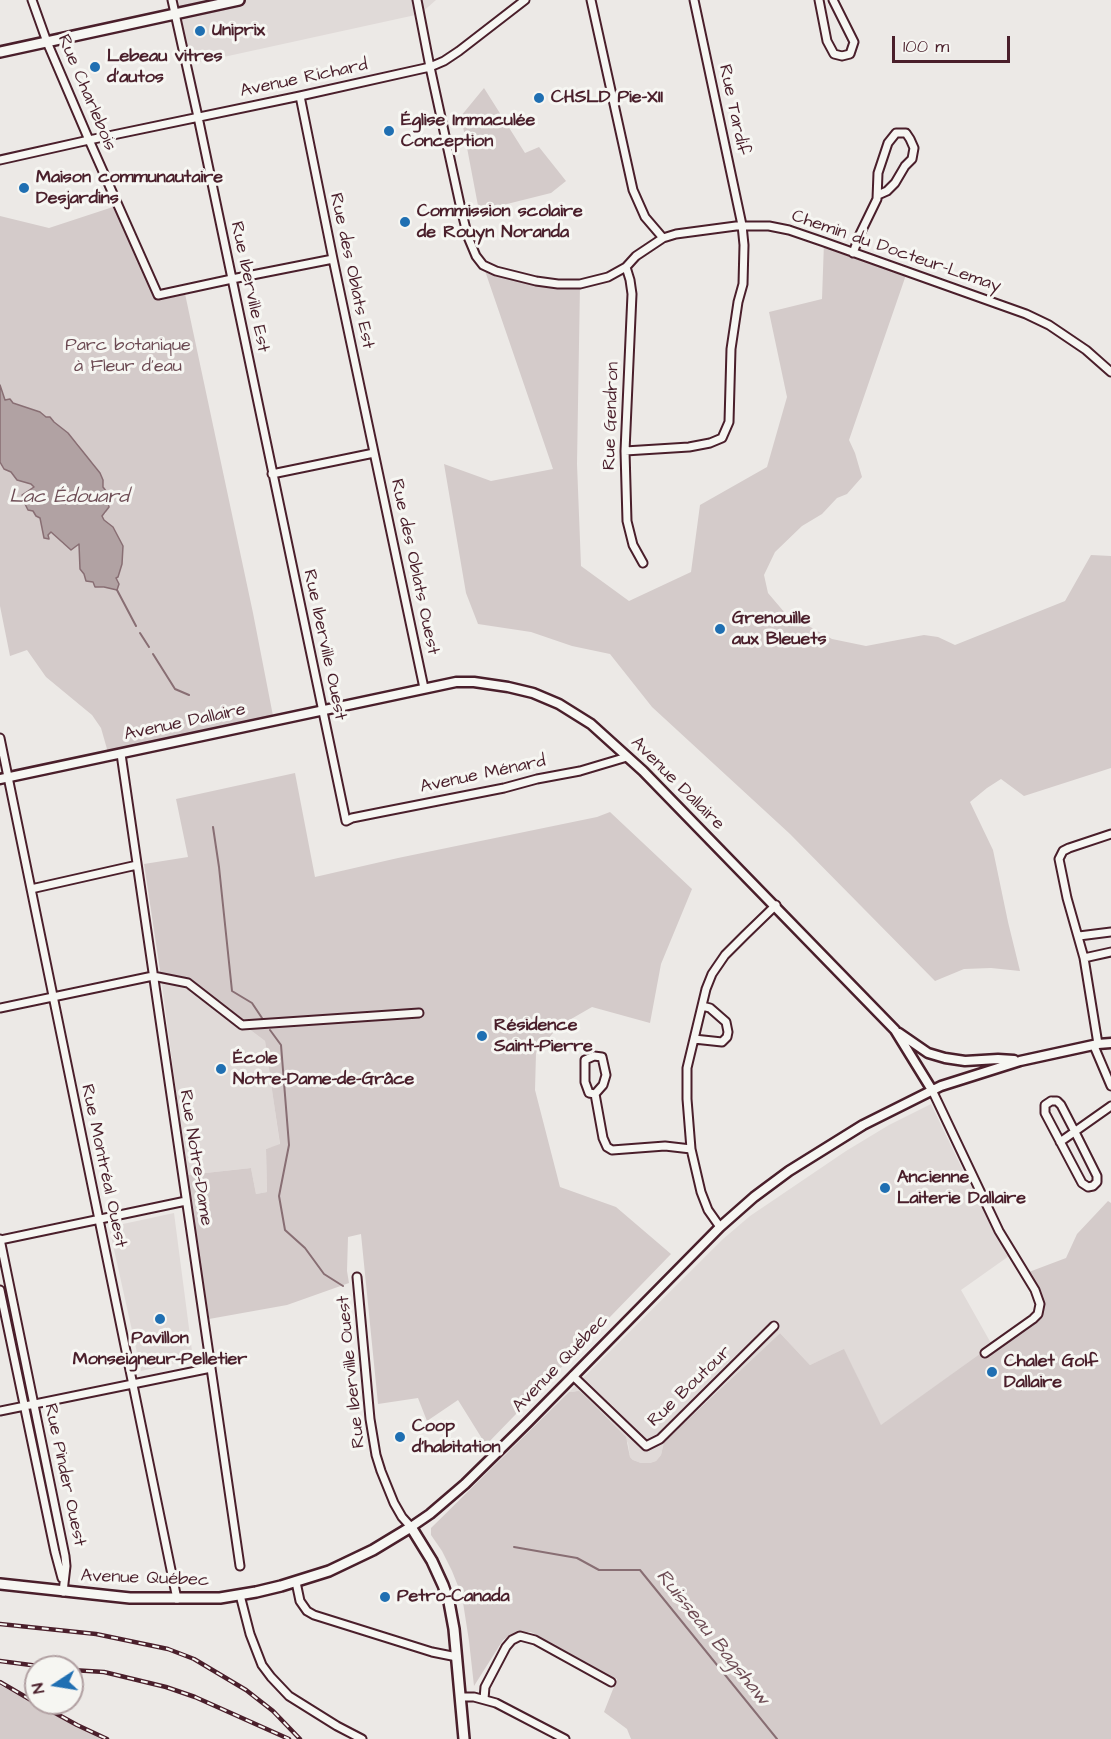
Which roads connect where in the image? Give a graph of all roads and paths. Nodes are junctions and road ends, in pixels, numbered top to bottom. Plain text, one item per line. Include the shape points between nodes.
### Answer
1 (32, 0) edge
2 (172, 0) edge
3 (239, 0) edge
4 (417, 0) edge
5 (525, 0) edge
6 (591, 0) edge
7 (694, 0) edge
8 (819, 0) edge
9 (833, 0) edge
10 (175, 15) junction
11 (48, 42) junction
12 (0, 52) edge
13 (430, 67) junction
14 (300, 96) junction
15 (198, 117) junction
16 (89, 140) junction
17 (0, 160) edge
18 (878, 195) junction
19 (742, 225) junction
20 (663, 238) junction
21 (853, 253) junction
22 (333, 259) junction
23 (626, 267) junction
24 (232, 279) junction
25 (1111, 372) edge
26 (625, 451) junction
27 (374, 453) junction
28 (272, 474) junction
29 (643, 563) dead end
30 (424, 688) junction
31 (322, 710) junction
32 (0, 738) edge
33 (121, 754) junction
34 (627, 757) junction
35 (4, 778) edge
36 (346, 821) joint
37 (1111, 834) edge
38 (137, 865) junction
39 (31, 889) junction
40 (776, 906) junction
41 (1111, 932) edge
42 (1079, 936) junction
43 (1111, 952) edge
44 (1084, 958) junction
45 (153, 976) junction
46 (53, 997) junction
47 (702, 1006) junction
48 (0, 1008) edge
49 (419, 1013) dead end
50 (895, 1030) junction
51 (694, 1039) junction
52 (1111, 1043) edge
53 (1096, 1045) junction
54 (1020, 1061) junction
55 (1111, 1086) edge
56 (932, 1090) junction
57 (595, 1095) junction
58 (1111, 1106) edge
59 (1075, 1132) junction
60 (1060, 1142) junction
61 (691, 1149) junction
62 (186, 1201) junction
63 (99, 1219) junction
64 (720, 1227) junction
65 (0, 1239) edge
66 (357, 1276) dead end
67 (0, 1290) edge
68 (774, 1326) dead end
69 (985, 1353) dead end
70 (211, 1368) junction
71 (573, 1376) junction
72 (132, 1384) junction
73 (34, 1404) junction
74 (25, 1406) junction
75 (0, 1411) edge
76 (411, 1527) junction
77 (240, 1566) dead end
78 (296, 1582) junction
79 (0, 1584) edge
80 (63, 1592) junction
81 (240, 1595) junction
82 (177, 1599) junction
83 (457, 1657) junction
84 (611, 1682) dead end
85 (460, 1696) junction
86 (484, 1699) junction
87 (362, 1739) edge
88 (464, 1739) edge
89 (565, 1739) edge

1 - 11 street, Rue Charlebois
2 - 10 street, Rue Iberville Est
3 - 10 main road
4 - 13 street
5 - 13 street, Avenue Richard via 459,51
6 - 20 street via 633,190 645,217
7 - 19 street, Rue Tardif
8 - 9 street via 827,41 834,54 842,56 850,54 855,42
10 - 11 main road
10 - 15 street, Rue Iberville Est
11 - 12 main road
11 - 16 street, Rue Charlebois
13 - 14 street, Avenue Richard
13 - 23 street, Chemin du Docteur-Lemay via 462,215 483,265 558,284 596,281
14 - 15 street, Avenue Richard
14 - 22 street, Rue des Oblats Est
15 - 16 street, Avenue Richard
15 - 24 street, Rue Iberville Est
16 - 17 street, Avenue Richard
16 - 24 street, Rue Charlebois via 158,295
18 - 18 street via 895,183 912,159 914,148 906,133 896,133 888,143 878,173
18 - 21 street
19 - 20 street, Chemin du Docteur-Lemay
19 - 21 street, Chemin du Docteur-Lemay via 789,230
19 - 26 street, Rue Tardif via 743,284 731,349 729,422 722,438 689,447
20 - 23 street, Chemin du Docteur-Lemay
21 - 25 street, Chemin du Docteur-Lemay via 1026,314 1086,350
22 - 24 street
22 - 27 street, Rue des Oblats Est
23 - 26 street, Rue Gendron via 632,294
24 - 28 street, Rue Iberville Est
26 - 29 street, Rue Gendron via 627,521
27 - 28 street
27 - 30 street, Rue des Oblats Ouest
28 - 31 street, Rue Iberville Ouest
30 - 31 street, Avenue Dallaire
30 - 34 street, Avenue Dallaire via 474,682 533,693 591,724
31 - 33 street, Avenue Dallaire
31 - 36 street, Rue Iberville Ouest
32 - 35 street, Rue Montréal Ouest
33 - 35 street, Avenue Dallaire
33 - 38 street, Rue Notre-Dame
34 - 36 street, Avenue Ménard via 580,771
34 - 40 street, Avenue Dallaire
35 - 39 street, Rue Montréal Ouest
37 - 42 street via 1069,848 1059,859
38 - 39 street
38 - 45 street, Rue Notre-Dame
39 - 46 street, Rue Montréal Ouest
40 - 47 street via 720,963 712,974
40 - 50 street, Avenue Dallaire
41 - 42 street
42 - 44 street
43 - 44 street
44 - 53 street
45 - 46 street
45 - 49 street via 188,982 242,1025
45 - 62 street, Rue Notre-Dame
46 - 48 street
46 - 63 street, Rue Montréal Ouest
47 - 51 street
47 - 51 street via 726,1022 727,1037 722,1042
50 - 54 street via 928,1053 945,1058
50 - 56 street, Avenue Dallaire
51 - 61 street via 687,1068
52 - 53 street, Avenue Québec
53 - 54 street, Avenue Québec
53 - 55 street
54 - 56 street, Avenue Québec
56 - 64 street, Avenue Québec via 822,1149 763,1190
56 - 69 street, Avenue Dallaire via 999,1231 1040,1304 1033,1319
57 - 57 street via 586,1090 584,1066 585,1060 598,1056 602,1057 606,1078
57 - 61 street via 603,1138 612,1150 665,1146
58 - 59 street
59 - 60 street
59 - 60 street via 1059,1103 1048,1102 1045,1113
59 - 60 street via 1097,1176 1093,1186 1082,1184
61 - 64 street via 701,1192
62 - 63 street
62 - 70 street, Rue Notre-Dame
63 - 65 street
63 - 72 street, Rue Montréal Ouest
64 - 71 street, Avenue Québec
65 - 73 street, Rue Pinder Ouest
66 - 76 street, Rue Iberville Ouest via 376,1455 394,1503
67 - 74 street, Rue Pinder Ouest
68 - 71 street, Rue Boutour via 660,1439 646,1446
70 - 72 street
70 - 77 street, Rue Notre-Dame
71 - 76 street, Avenue Québec via 465,1484
72 - 73 street
72 - 82 street, Rue Montréal Ouest
73 - 74 street
73 - 80 street, Rue Pinder Ouest via 65,1556
74 - 75 street
74 - 80 street, Rue Pinder Ouest
76 - 78 main road, Avenue Québec via 349,1563
76 - 83 main road via 444,1584
78 - 81 main road, Avenue Québec
78 - 83 street via 300,1601 314,1616
79 - 80 main road, Avenue Québec
80 - 82 main road, Avenue Québec
81 - 82 main road, Avenue Québec
81 - 87 street via 250,1634 271,1677 289,1696
83 - 85 main road
84 - 86 street via 535,1640 520,1636 506,1647 485,1687
85 - 86 street
85 - 88 main road
86 - 89 street

